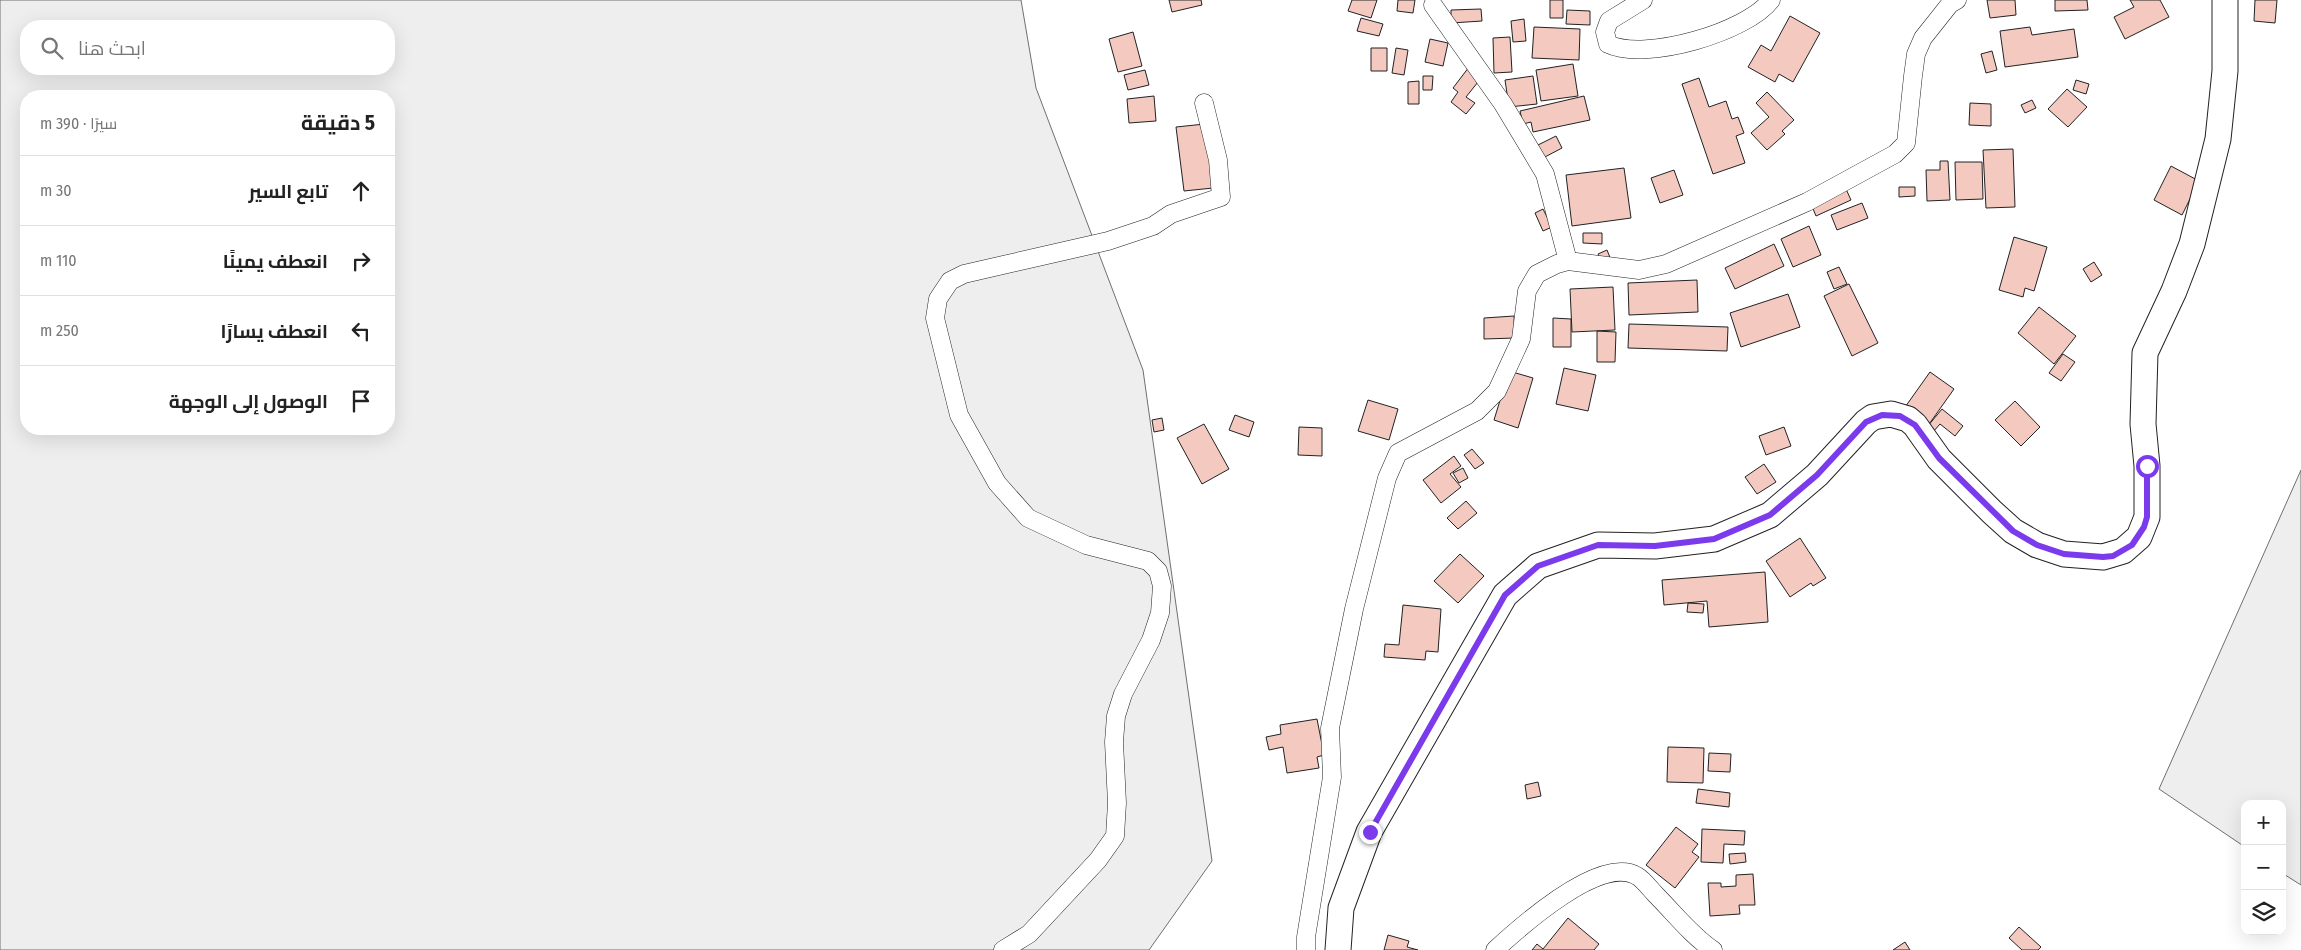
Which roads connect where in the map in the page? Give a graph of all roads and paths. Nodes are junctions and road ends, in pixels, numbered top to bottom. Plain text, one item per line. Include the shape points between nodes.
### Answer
1 (1643, 0) edge
2 (1771, 0) edge
3 (1957, 0) edge
4 (2226, 0) edge
5 (1433, 5) dead end
6 (1204, 103) dead end
7 (1568, 262) junction
8 (1003, 950) edge
9 (1306, 950) edge
10 (1338, 950) edge
11 (1495, 950) edge
12 (1714, 950) edge

1 - 2 street via 1609,21 1605,32 1608,44 1616,48 1665,49 1732,28 1764,9
3 - 7 street via 1950,4 1923,38 1916,54 1906,143 1895,154 1807,202 1666,264 1639,270
4 - 10 street via 2225,71 2218,139 2192,244 2145,353 2143,424 2147,517 2132,545 2113,556 2103,557 2064,554 2037,545 2013,531 1992,512 1939,458 1915,425 1908,419 1891,414 1873,417 1866,422 1817,475 1770,515 1754,522 1714,539 1655,546 1598,545 1538,566 1505,595 1370,832 1341,908
5 - 7 street via 1503,104 1545,174
6 - 8 street via 1218,160 1221,197 1108,241 964,274 950,281 938,299 935,318 958,415 997,483 1028,518 1086,545 1148,561 1158,571 1162,586 1160,613 1151,640 1123,694 1116,716 1115,836 1098,860 1029,934
7 - 9 street via 1537,274 1527,291 1521,339 1497,391 1477,411 1398,453 1387,478 1354,609 1330,728 1332,777
11 - 12 street via 1525,922 1569,891 1617,872 1637,875

